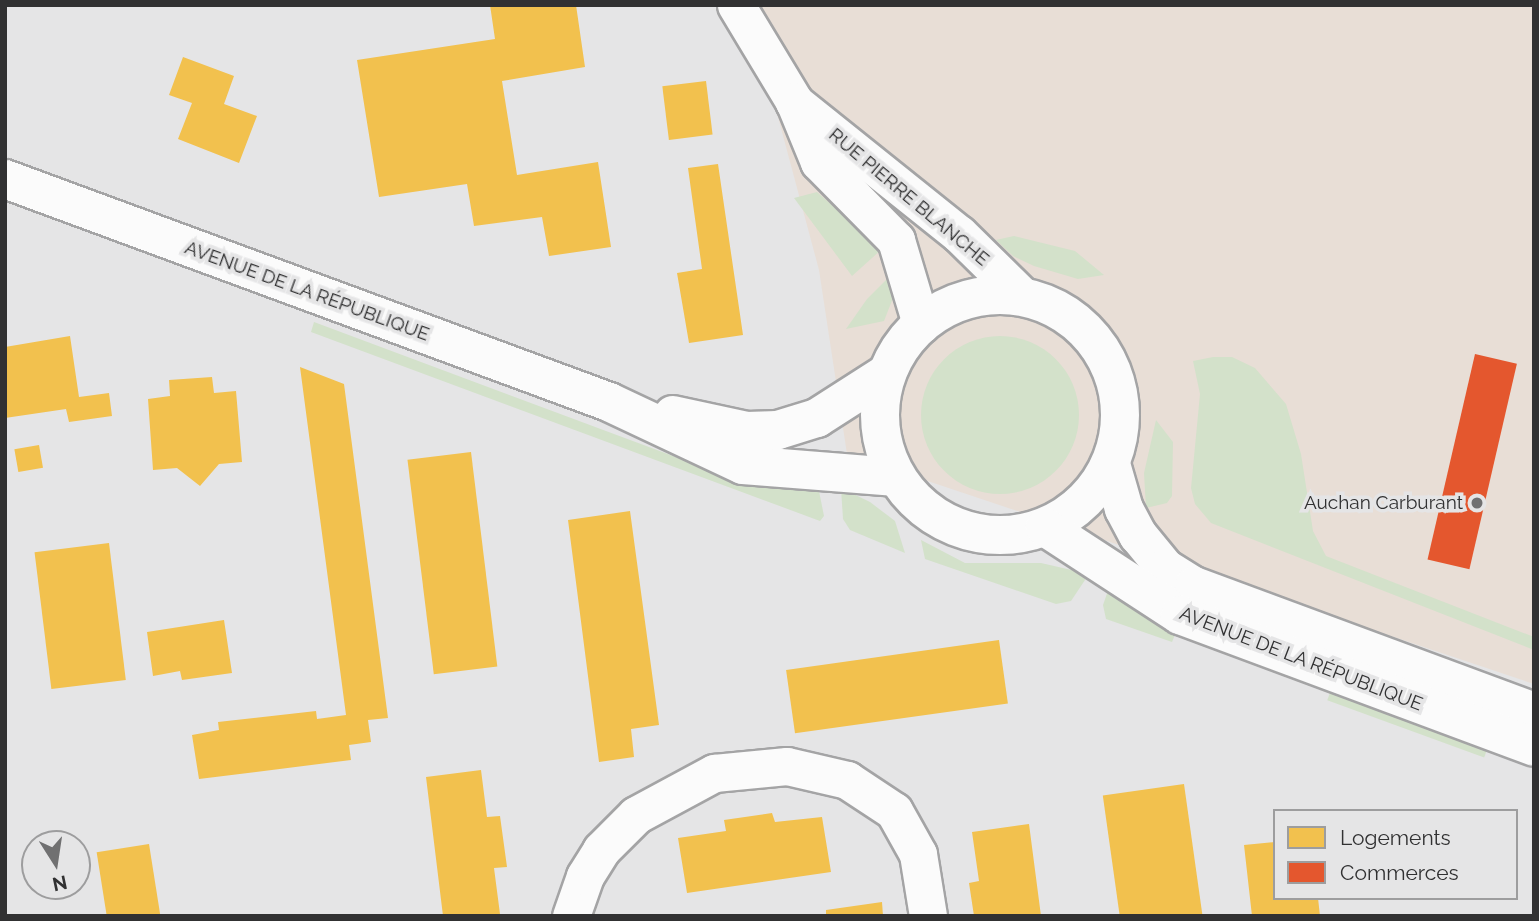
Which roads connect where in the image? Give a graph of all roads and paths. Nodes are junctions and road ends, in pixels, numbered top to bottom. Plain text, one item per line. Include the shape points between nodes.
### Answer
1 (736, 5) edge
2 (794, 101) junction
3 (5, 179) edge
4 (1022, 296) junction
5 (921, 324) junction
6 (887, 373) junction
7 (609, 402) junction
8 (1111, 464) junction
9 (897, 477) junction
10 (1045, 527) junction
11 (1534, 712) edge
12 (1534, 747) edge
13 (571, 916) edge
14 (928, 916) edge

1 - 2 street, RUE PIERRE BLANCHE
2 - 4 street, RUE PIERRE BLANCHE via 959,234
2 - 5 street, RUE PIERRE BLANCHE via 819,162 896,240
3 - 7 main road, AVENUE DE LA RÉPUBLIQUE
4 - 5 main road via 968,299
4 - 8 main road via 1065,312 1105,354 1119,390 1121,410
5 - 6 main road
6 - 7 main road, AVENUE DE LA RÉPUBLIQUE via 817,418 778,430 747,431
6 - 9 main road via 879,416
7 - 9 main road, AVENUE DE LA RÉPUBLIQUE via 743,465
8 - 10 main road via 1072,512
8 - 11 main road, AVENUE DE LA RÉPUBLIQUE via 1124,509 1138,535 1165,568 1194,586
9 - 10 main road via 911,497 950,525 998,536
10 - 12 main road, AVENUE DE LA RÉPUBLIQUE via 1180,615
13 - 14 street via 585,876 601,850 636,815 714,773 787,766 847,780 894,811 918,853

